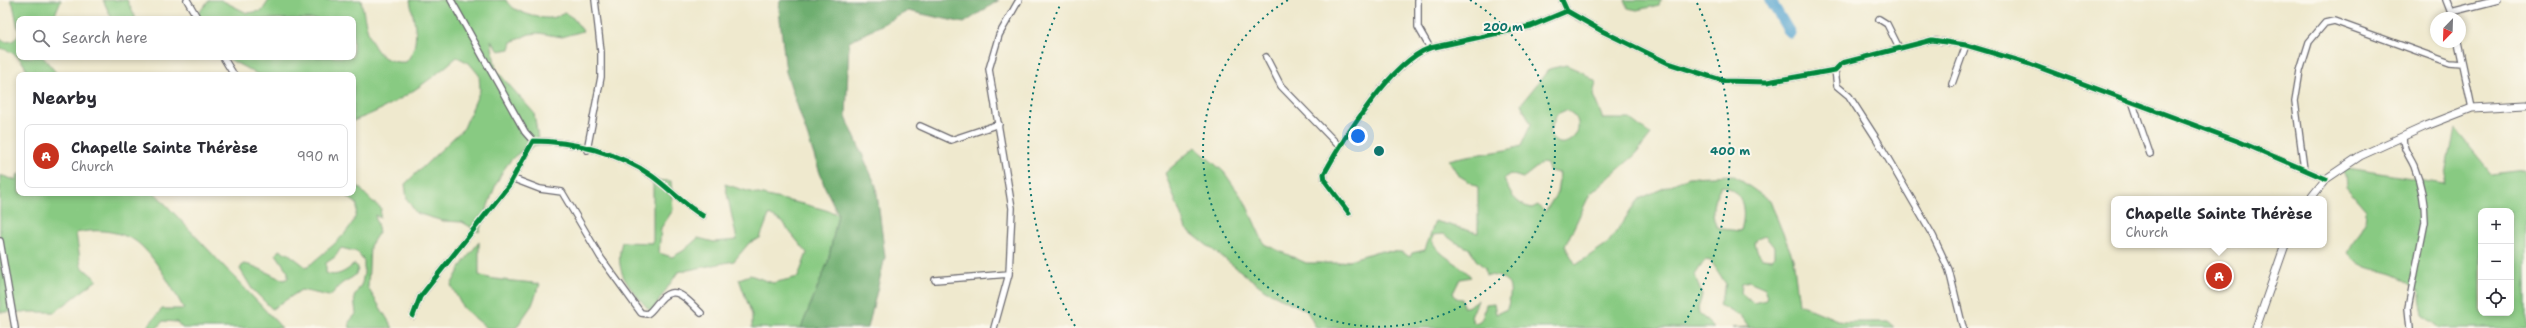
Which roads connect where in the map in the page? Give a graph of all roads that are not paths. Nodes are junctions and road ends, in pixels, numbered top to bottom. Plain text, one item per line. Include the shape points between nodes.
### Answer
1 (187, 0) edge
2 (451, 0) edge
3 (596, 0) edge
4 (1019, 0) edge
5 (1418, 0) edge
6 (1562, 0) edge
7 (2446, 0) edge
8 (2498, 0) edge
9 (1567, 11) junction
10 (2451, 12) edge
11 (2461, 12) edge
12 (196, 16) edge
13 (1879, 19) dead end
14 (1966, 45) junction
15 (1430, 48) junction
16 (1899, 48) junction
17 (2459, 48) edge
18 (1266, 57) dead end
19 (225, 60) edge
20 (2462, 64) junction
21 (1835, 70) junction
22 (232, 72) edge
23 (1952, 84) dead end
24 (2134, 104) junction
25 (2526, 105) edge
26 (2472, 108) junction
27 (998, 124) junction
28 (920, 126) dead end
29 (2404, 137) junction
30 (533, 141) junction
31 (1339, 146) junction
32 (587, 150) junction
33 (2150, 154) dead end
34 (2304, 169) junction
35 (514, 179) junction
36 (2326, 179) junction
37 (2312, 196) edge
38 (1349, 213) dead end
39 (703, 216) dead end
40 (0, 241) edge
41 (2284, 248) edge
42 (1009, 274) junction
43 (935, 280) dead end
44 (701, 313) dead end
45 (413, 316) dead end
46 (15, 328) edge
47 (994, 328) edge
48 (1963, 328) edge
49 (2256, 328) edge
50 (2410, 328) edge

1 - 12 street
2 - 30 street via 525,132
3 - 32 street via 601,77
4 - 27 street via 999,35 990,60 990,79
5 - 15 street via 1418,27
6 - 9 street
7 - 10 street
8 - 11 street
9 - 15 street via 1531,26
9 - 21 street via 1602,31 1668,62 1724,81 1767,82
13 - 16 street via 1886,24
14 - 16 street via 1932,40
14 - 23 street
14 - 24 street via 2030,64
15 - 31 street via 1415,55 1402,67 1353,124
16 - 21 street via 1842,63
17 - 20 street
18 - 31 street via 1281,86
19 - 22 street
20 - 26 street
20 - 34 street via 2450,64 2334,21 2325,23 2307,48 2300,72 2296,101
21 - 48 street via 1837,86 1849,96 1876,138 1945,261
24 - 33 street
24 - 34 street via 2240,142
25 - 26 main road
26 - 29 main road
27 - 28 street via 951,140
27 - 42 street via 1012,208
29 - 36 main road via 2360,156
29 - 50 street via 2403,147 2413,165 2425,211 2408,308
30 - 32 street via 565,143
30 - 35 street
31 - 38 street via 1324,178
32 - 39 street via 638,168
34 - 36 street
35 - 44 street via 540,189 562,192 601,258 644,315 654,308 660,299 675,292 680,293
35 - 45 street via 420,297
36 - 37 main road
40 - 46 street
41 - 49 main road
42 - 43 street
42 - 47 street

